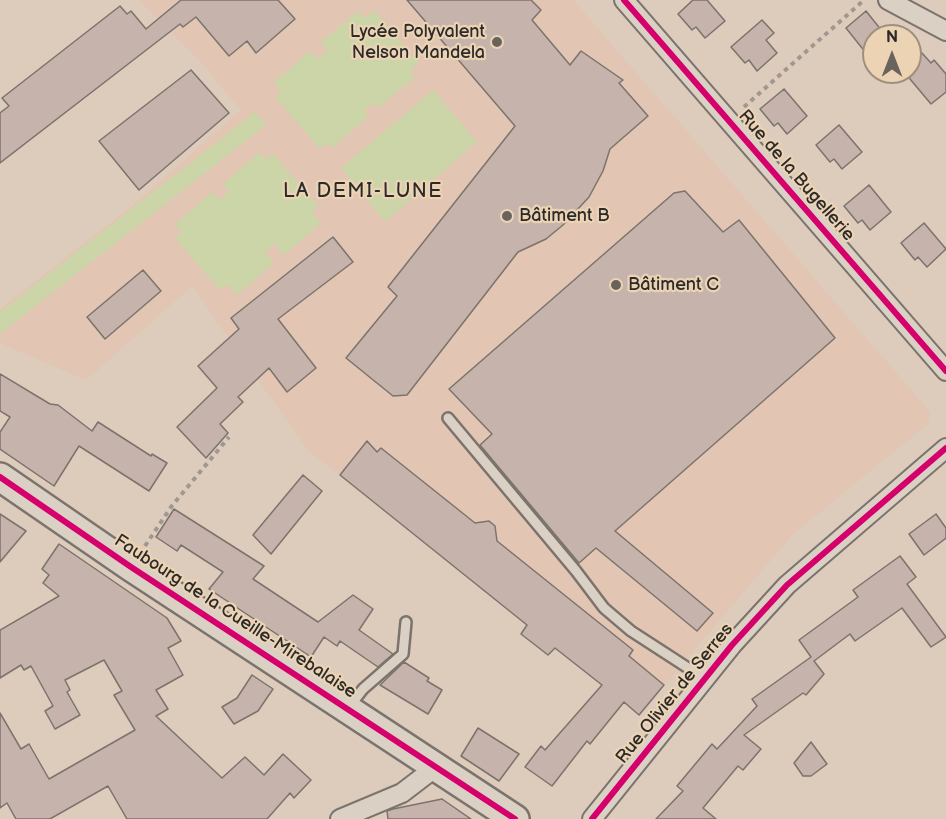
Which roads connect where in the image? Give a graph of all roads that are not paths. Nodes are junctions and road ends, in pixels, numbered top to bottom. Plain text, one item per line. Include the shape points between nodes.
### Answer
1 (624, 0) edge
2 (888, 0) edge
3 (946, 31) edge
4 (946, 371) edge
5 (448, 418) dead end
6 (946, 448) edge
7 (10, 484) edge
8 (406, 622) dead end
9 (705, 679) junction
10 (347, 708) junction
11 (436, 767) junction
12 (340, 819) edge
13 (515, 819) edge
14 (592, 819) edge

1 - 4 street, Rue de la Bugellerie
2 - 3 street
5 - 9 lane via 604,608 631,631
6 - 9 street, Rue Olivier de Serres via 788,585
7 - 10 street, Faubourg de la Cueille-Mirebalaise
8 - 10 lane via 403,654
9 - 14 street, Rue Olivier de Serres
10 - 11 street, Faubourg de la Cueille-Mirebalaise
11 - 12 street via 402,793
11 - 13 street, Faubourg de la Cueille-Mirebalaise

